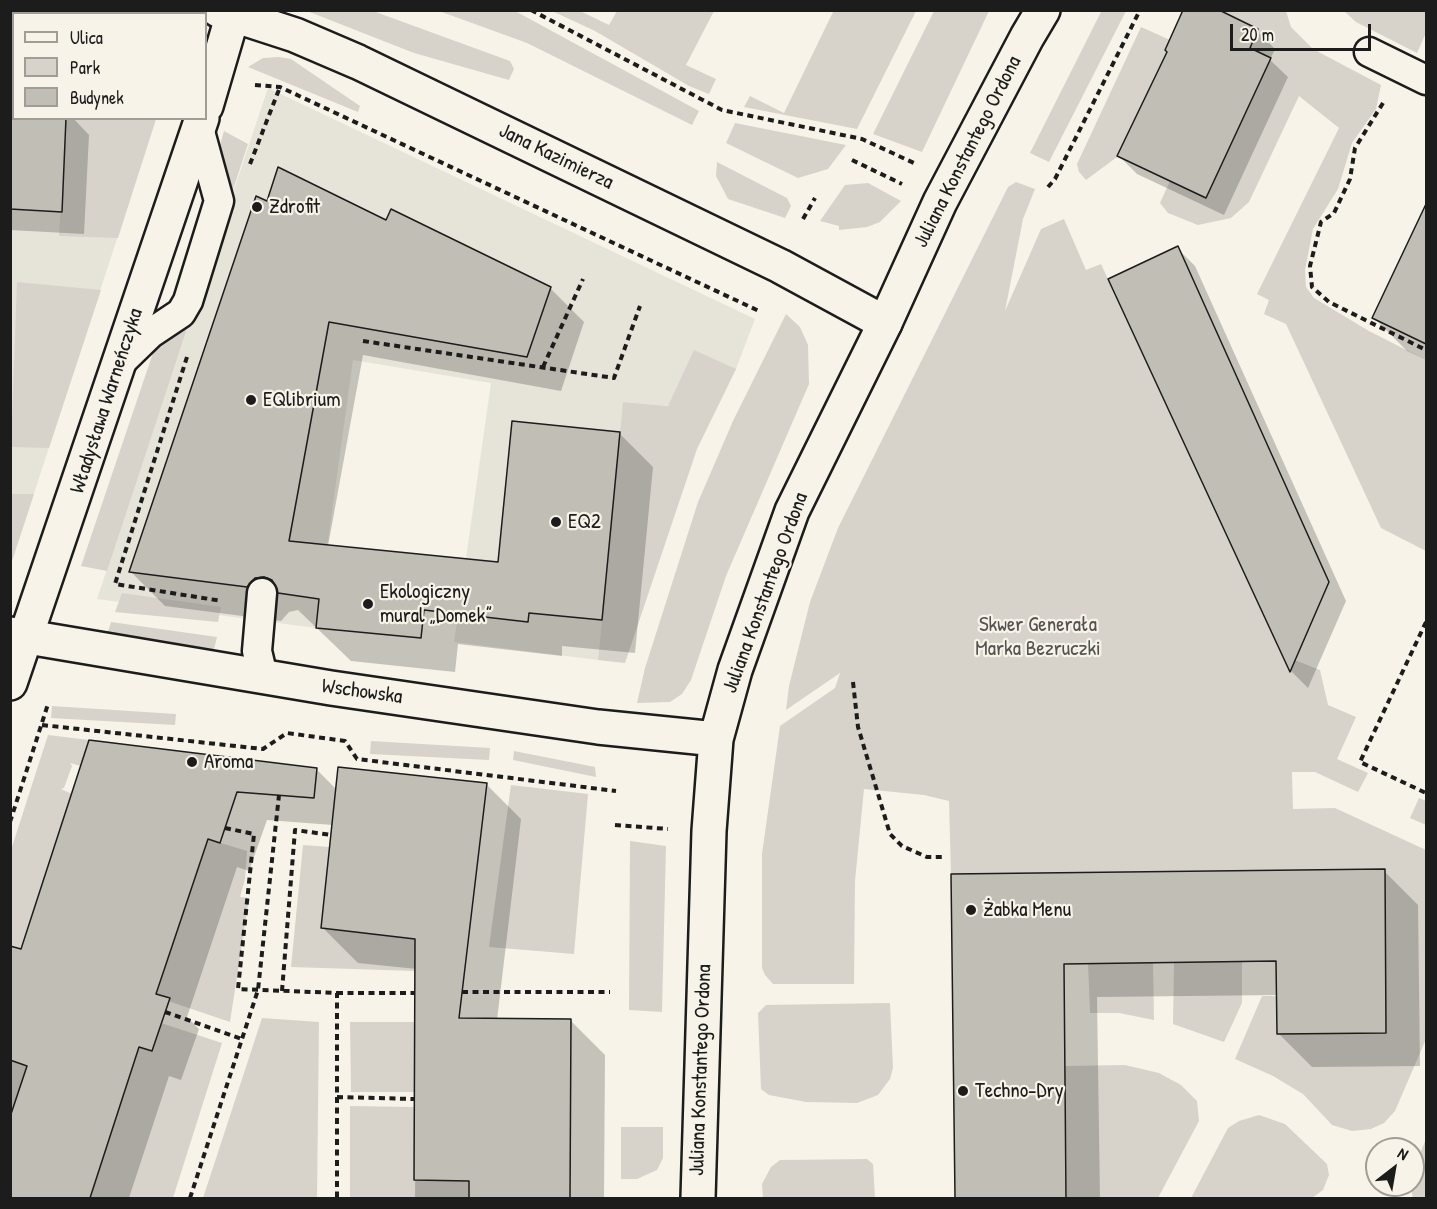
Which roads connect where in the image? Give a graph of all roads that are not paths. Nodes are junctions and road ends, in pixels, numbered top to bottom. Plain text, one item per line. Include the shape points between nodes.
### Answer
1 (226, 12) edge
2 (1035, 20) edge
3 (1369, 52) dead end
4 (1426, 80) edge
5 (207, 95) edge
6 (201, 120) edge
7 (203, 120) edge
8 (885, 323) junction
9 (118, 365) junction
10 (18, 636) edge
11 (229, 672) junction
12 (268, 678) junction
13 (10, 683) edge
14 (716, 739) junction
15 (698, 1198) edge

1 - 5 street, Władysława Warneńczyka
1 - 8 street, Jana Kazimierza via 296,35 408,86 780,266
2 - 8 street, Juliana Konstantego Ordona
3 - 4 lane
6 - 9 street, Władysława Warneńczyka
7 - 9 lane via 219,201 188,301 181,313 151,333
8 - 14 street, Juliana Konstantego Ordona via 792,511 735,670
9 - 10 street, Władysława Warneńczyka via 81,481
10 - 11 street, Wschowska
10 - 13 street, Władysława Warneńczyka
11 - 12 street, Wschowska
11 - 12 lane via 245,652 261,606 257,651
12 - 14 street, Wschowska via 598,727
14 - 15 street, Juliana Konstantego Ordona via 709,831

